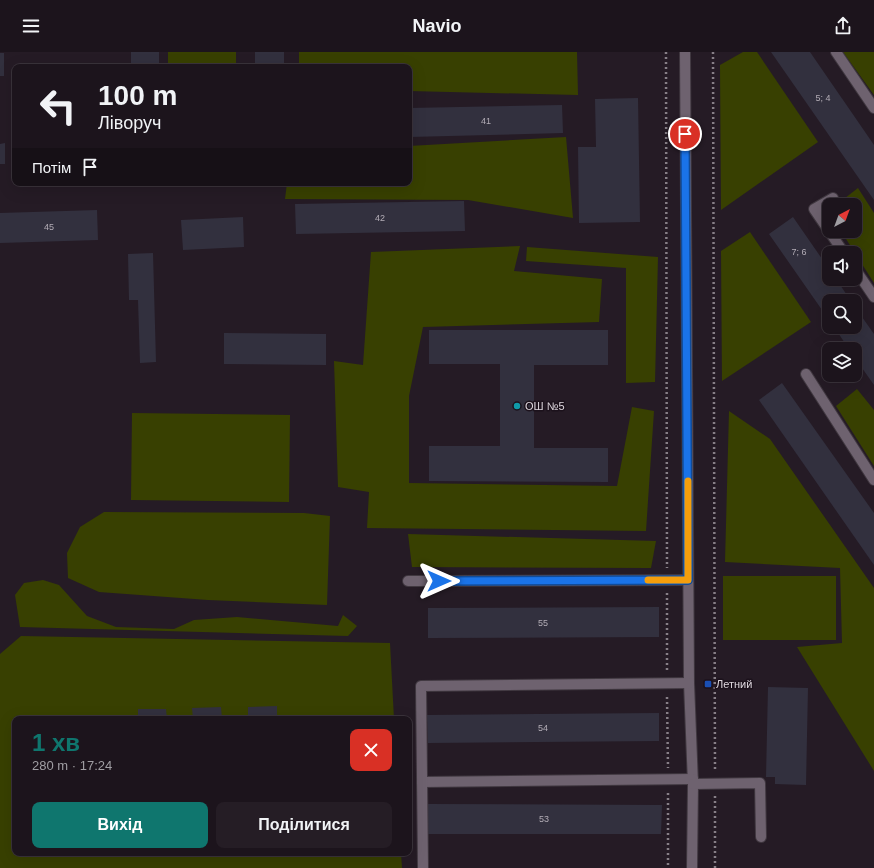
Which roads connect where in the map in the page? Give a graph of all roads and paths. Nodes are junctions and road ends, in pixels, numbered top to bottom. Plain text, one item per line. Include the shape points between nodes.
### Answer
1 (666, 52) edge
2 (685, 52) edge
3 (713, 52) edge
4 (836, 52) edge
5 (874, 108) edge
6 (822, 204) edge
7 (822, 221) edge
8 (862, 279) edge
9 (874, 297) edge
10 (806, 374) dead end
11 (874, 480) edge
12 (667, 580) junction
13 (688, 580) junction
14 (408, 581) dead end
15 (689, 683) junction
16 (667, 684) junction
17 (668, 779) junction
18 (693, 781) junction
19 (422, 782) junction
20 (715, 783) junction
21 (761, 837) dead end
22 (423, 868) edge
23 (668, 868) edge
24 (692, 868) edge
25 (715, 868) edge

1 - 12 path
2 - 13 street
3 - 20 path
4 - 5 street
6 - 7 street via 814,209
8 - 9 street
10 - 11 street
12 - 13 street
12 - 14 street
12 - 16 path
13 - 15 street
15 - 16 street
15 - 18 street
16 - 17 path
16 - 19 street via 421,686
17 - 18 street
17 - 19 street
17 - 23 path
18 - 20 street
18 - 24 street
19 - 22 street
20 - 21 street via 760,783
20 - 25 path

